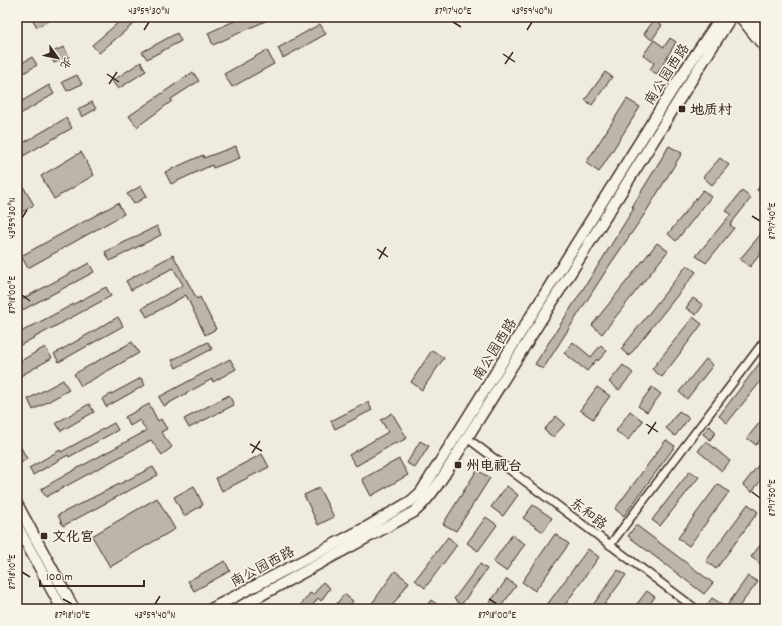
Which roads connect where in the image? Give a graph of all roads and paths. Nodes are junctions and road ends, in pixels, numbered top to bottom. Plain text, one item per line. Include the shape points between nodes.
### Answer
1 (720, 17) edge
2 (731, 17) edge
3 (741, 17) edge
4 (751, 17) edge
5 (765, 34) edge
6 (765, 47) edge
7 (765, 340) edge
8 (467, 438) junction
9 (17, 504) edge
10 (17, 526) edge
11 (610, 545) junction
12 (62, 609) edge
13 (74, 609) edge
14 (211, 609) edge
15 (236, 609) edge
16 (696, 609) edge

1 - 14 main road, 南公园西路 via 421,492 411,501 365,528
2 - 8 main road, 南公园西路
3 - 6 main road
4 - 5 main road
7 - 11 street
8 - 11 street, 东和路
8 - 15 main road, 南公园西路 via 430,495 414,512
9 - 13 main road
10 - 12 main road
11 - 16 street, 东和路

